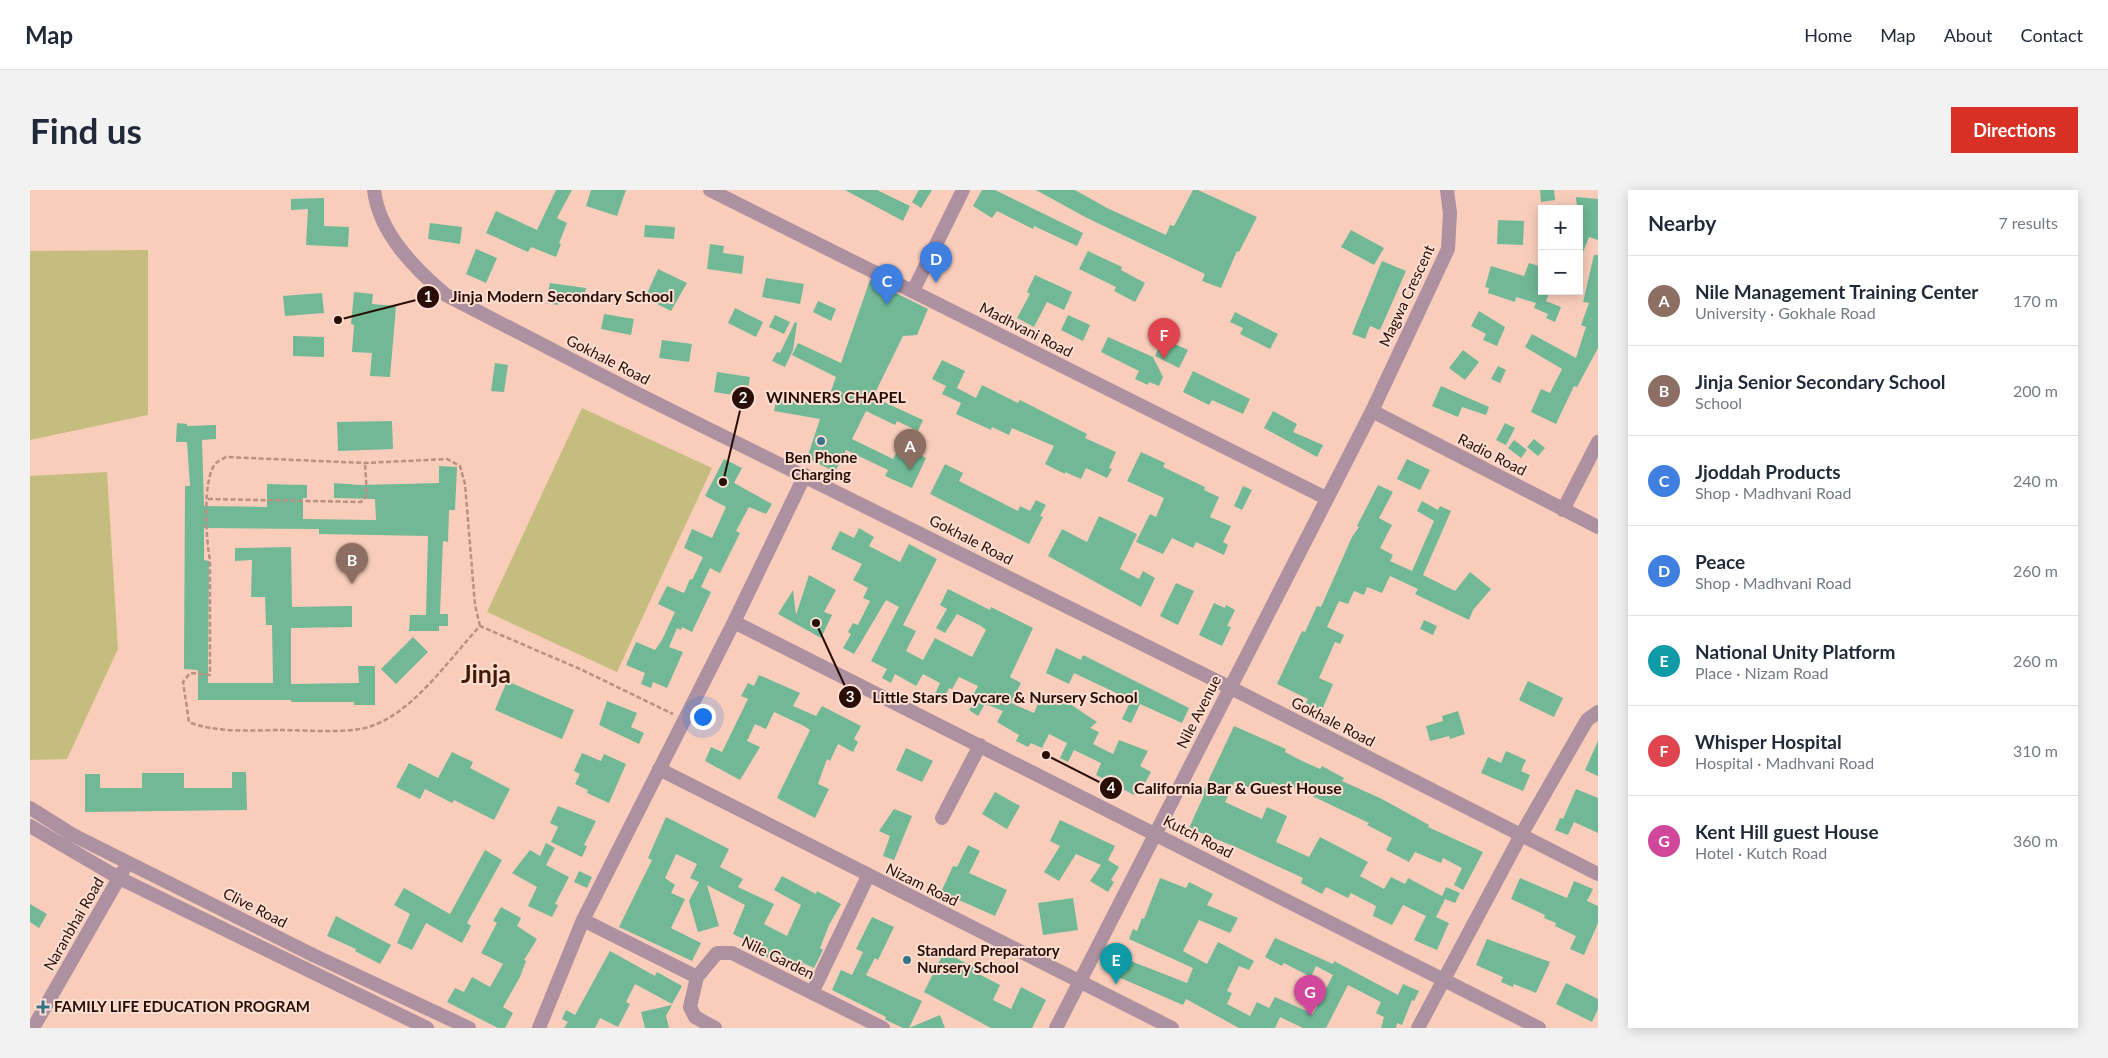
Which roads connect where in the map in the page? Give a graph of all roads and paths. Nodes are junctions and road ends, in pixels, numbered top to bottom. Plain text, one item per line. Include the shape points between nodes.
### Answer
1 (374, 190) edge
2 (710, 190) edge
3 (963, 190) edge
4 (1447, 190) edge
5 (913, 291) junction
6 (1372, 411) junction
7 (1598, 442) edge
8 (364, 463) junction
9 (804, 475) junction
10 (1326, 498) junction
11 (208, 499) junction
12 (1563, 510) junction
13 (1598, 527) edge
14 (734, 622) junction
15 (480, 626) junction
16 (1230, 687) junction
17 (1598, 712) edge
18 (683, 720) junction
19 (980, 745) junction
20 (659, 769) junction
21 (30, 808) edge
22 (942, 818) dead end
23 (30, 826) edge
24 (1155, 833) junction
25 (1520, 835) junction
26 (128, 862) junction
27 (1598, 874) edge
28 (868, 876) junction
29 (119, 878) junction
30 (583, 920) junction
31 (697, 977) junction
32 (1442, 981) junction
33 (1079, 983) junction
34 (812, 993) junction
35 (32, 1028) edge
36 (427, 1028) edge
37 (469, 1028) edge
38 (540, 1028) edge
39 (715, 1028) edge
40 (883, 1028) edge
41 (1056, 1028) edge
42 (1172, 1028) edge
43 (1418, 1028) edge
44 (1539, 1028) edge

1 - 9 street, Gokhale Road via 390,234 421,274 446,296
2 - 5 street, Madhvani Road
3 - 5 street
4 - 6 street, Magwa Crescent via 1450,213 1448,249
5 - 10 street, Madhvani Road
6 - 10 street, Nile Avenue
6 - 12 street, Radio Road
7 - 12 street
8 - 11 path via 226,457 215,464 209,480
8 - 11 path via 367,495 361,502
8 - 15 path via 447,459 460,466 465,484 475,605
9 - 14 street
9 - 16 street, Gokhale Road
10 - 16 street, Nile Avenue
11 - 15 path via 210,675 190,673 183,682 189,722 200,727 268,730 361,729 393,716 423,690
12 - 13 street, Radio Road
14 - 18 street
14 - 19 street, Kutch Road
15 - 18 path via 580,669
16 - 24 street, Nile Avenue
16 - 25 street, Gokhale Road
17 - 25 street via 1587,720
18 - 20 street
19 - 22 street
19 - 24 street, Kutch Road
20 - 28 street, Nizam Road
20 - 30 street
21 - 26 street, Clive Road
23 - 29 street, Clive Road
24 - 32 street, Kutch Road
24 - 33 street, Nile Avenue
25 - 27 street, Gokhale Road
25 - 32 street
26 - 29 street, Naranbhai Road
26 - 37 street, Clive Road via 313,955
28 - 33 street, Nizam Road
28 - 34 street
29 - 35 street, Naranbhai Road
29 - 36 street, Clive Road
30 - 31 street
30 - 38 street
31 - 34 street, Nile Garden via 717,953 732,953
31 - 39 street, Nile Garden via 690,1007 692,1013
32 - 43 street
32 - 44 street, Kutch Road
33 - 41 street, Nile Avenue
33 - 42 street, Nizam Road
34 - 40 street, Nile Garden

